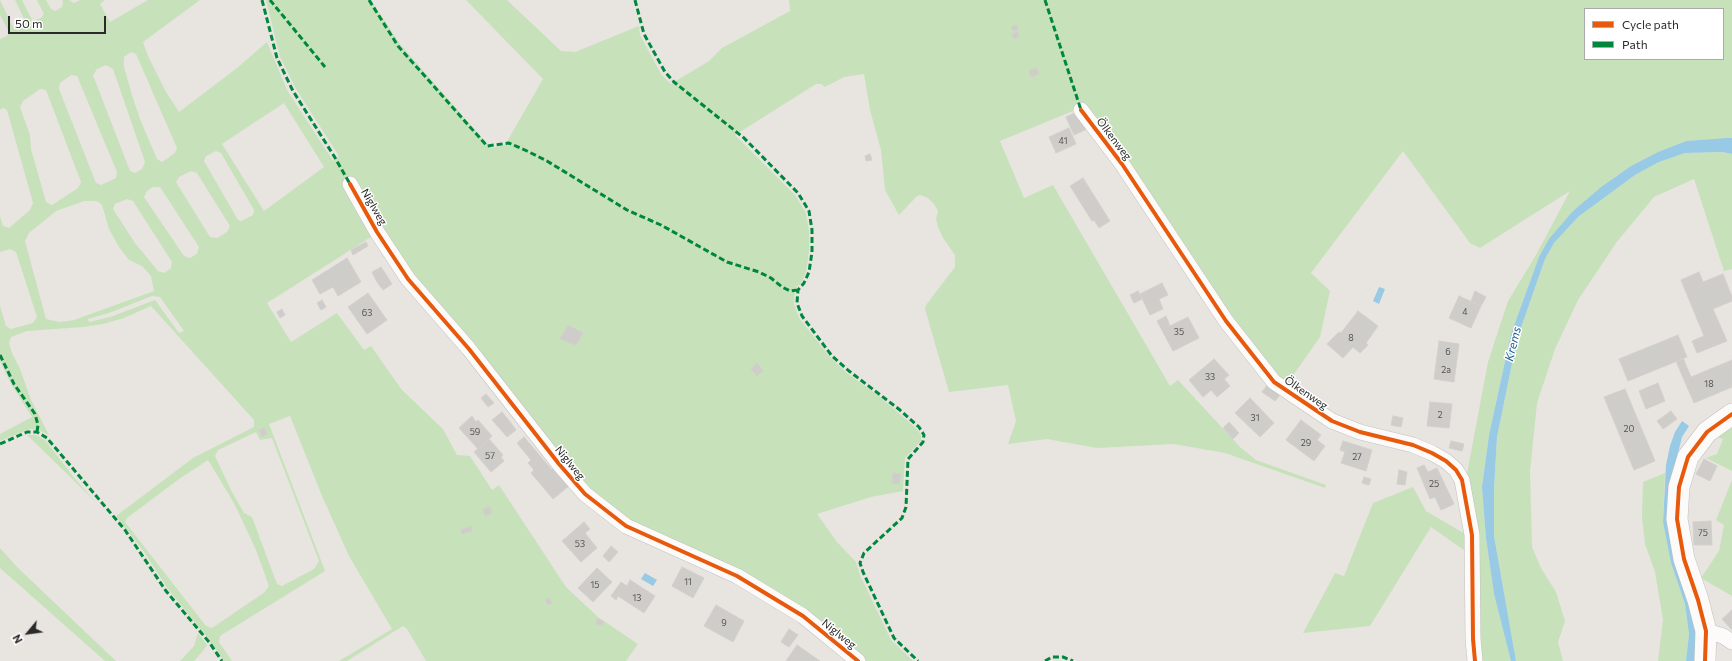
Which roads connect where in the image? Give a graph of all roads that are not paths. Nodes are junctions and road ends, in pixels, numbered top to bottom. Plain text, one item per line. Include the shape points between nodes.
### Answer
1 (1081, 110) dead end
2 (350, 184) dead end
3 (1732, 414) edge
4 (1706, 631) junction
5 (1732, 642) edge
6 (858, 661) edge
7 (1476, 661) edge
8 (1704, 661) edge

1 - 7 street, Ölkenweg via 1122,164 1226,321 1274,382 1332,421 1360,432 1413,445 1446,461 1456,470 1462,480 1472,535
2 - 6 street, Niglweg via 408,279 469,348 585,494 626,526 744,580 802,616
3 - 4 main road via 1707,432 1688,457 1679,487 1677,519 1684,559
4 - 5 street via 1723,636
4 - 8 main road

